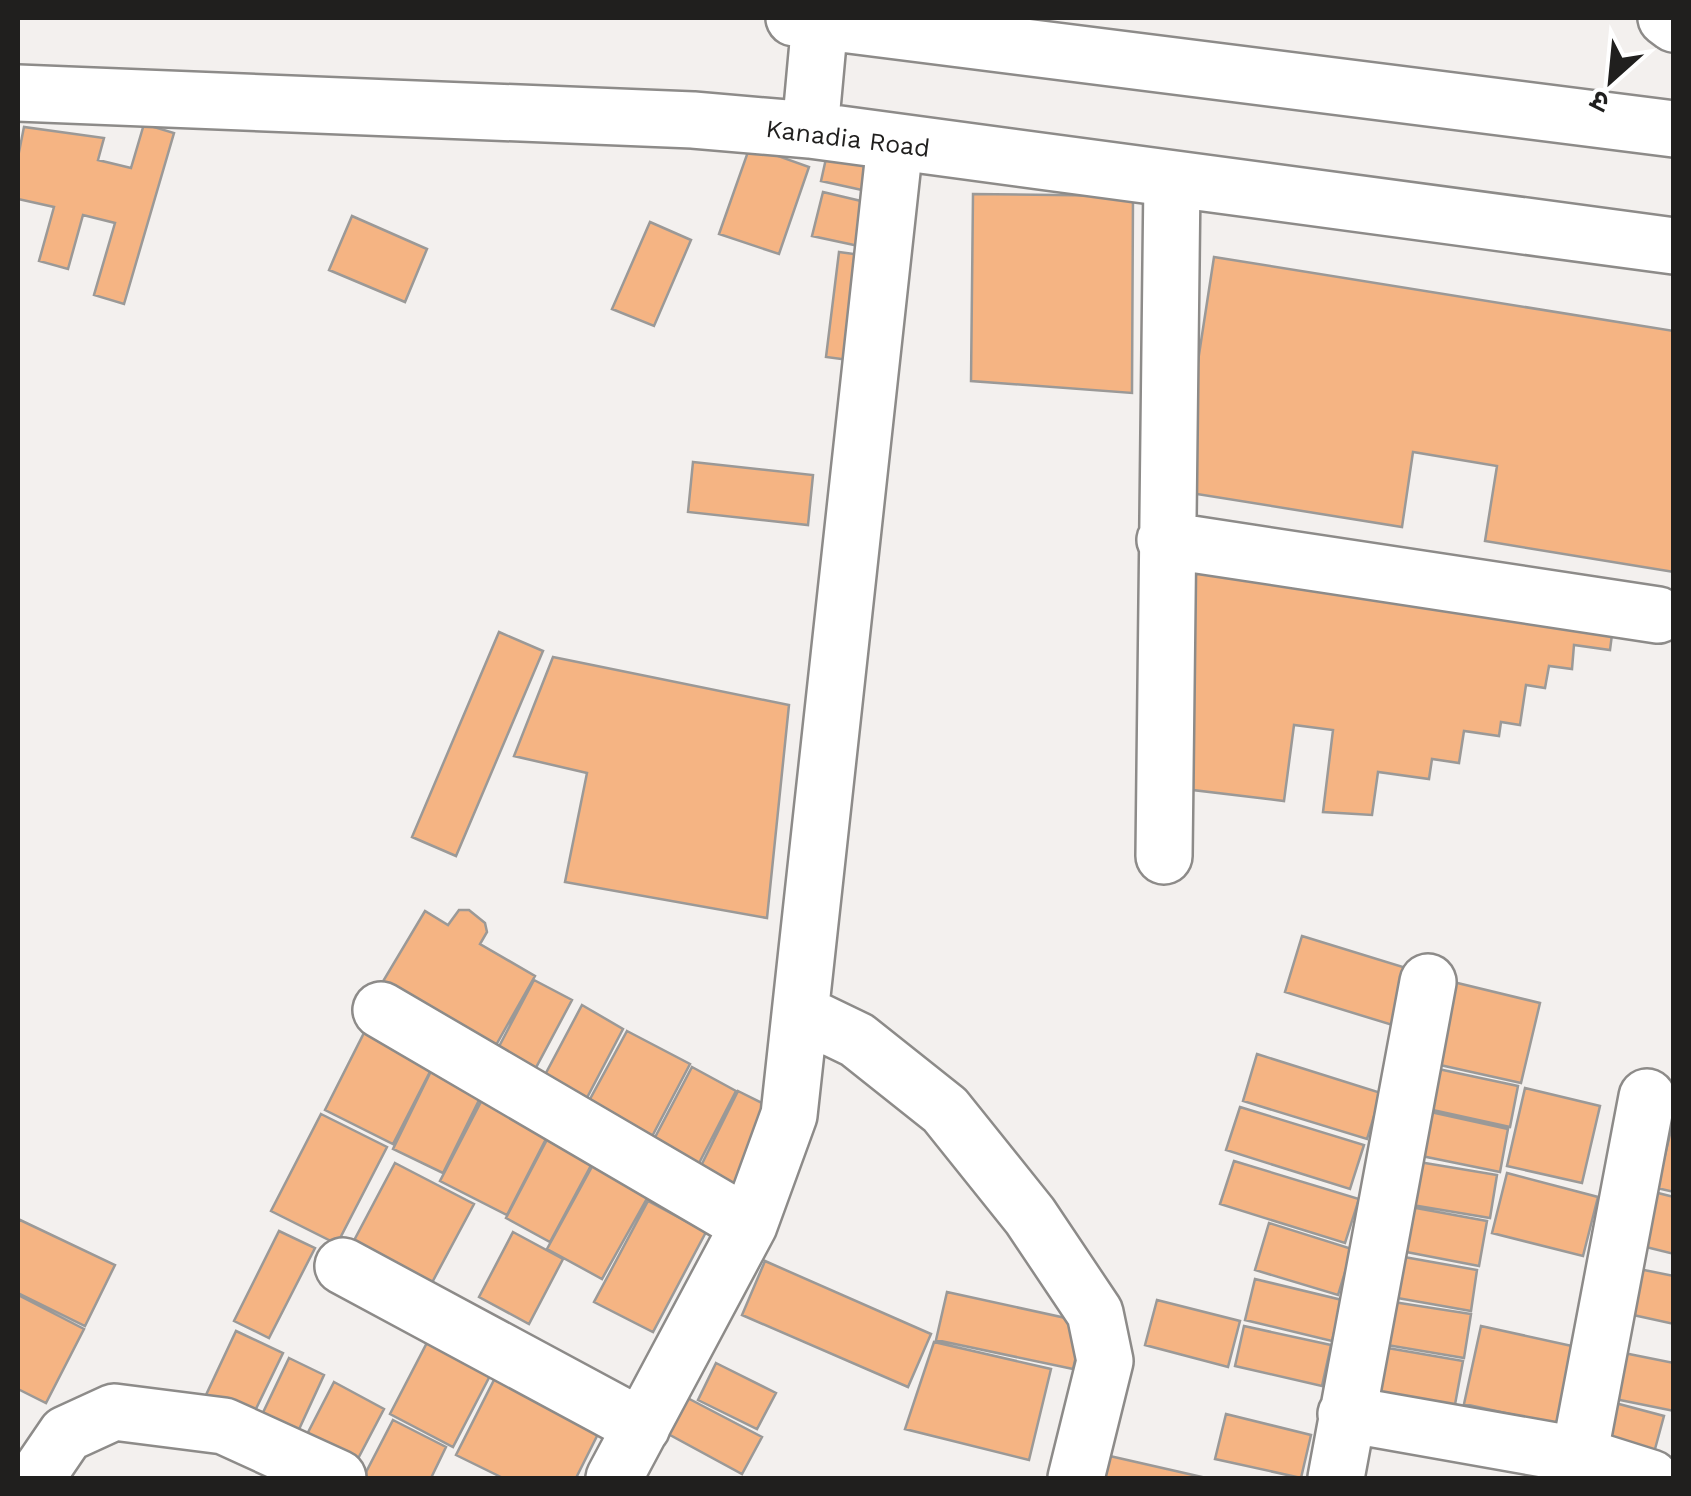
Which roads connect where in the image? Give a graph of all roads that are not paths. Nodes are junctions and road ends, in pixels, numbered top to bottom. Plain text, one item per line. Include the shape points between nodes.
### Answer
1 (1666, 18) edge
2 (808, 19) edge
3 (1674, 24) edge
4 (18, 93) edge
5 (1674, 129) edge
6 (810, 130) junction
7 (895, 144) junction
8 (1172, 180) junction
9 (1674, 246) edge
10 (1165, 540) junction
11 (1658, 614) dead end
12 (1164, 856) dead end
13 (1428, 982) dead end
14 (381, 1010) dead end
15 (800, 1014) junction
16 (1647, 1097) dead end
17 (749, 1225) junction
18 (343, 1266) dead end
19 (1346, 1414) junction
20 (642, 1427) junction
21 (1576, 1467) edge
22 (36, 1478) edge
23 (338, 1478) edge
24 (614, 1478) edge
25 (1076, 1478) edge
26 (1336, 1478) edge
27 (1651, 1478) edge

1 - 3 street
2 - 5 street
2 - 6 street
4 - 6 street, Kanadia Road
6 - 7 street, Kanadia Road
7 - 8 street, Kanadia Road
7 - 15 street
8 - 9 street, Kanadia Road
8 - 10 street
10 - 11 street
10 - 12 street
13 - 19 street
14 - 17 street
15 - 17 street via 789,1115
15 - 25 street via 857,1040 945,1110 1030,1216 1095,1313 1105,1362
16 - 21 street
17 - 20 street
18 - 20 street
19 - 21 street
19 - 26 street
20 - 24 street
21 - 27 street
22 - 23 street via 66,1434 114,1412 224,1426

